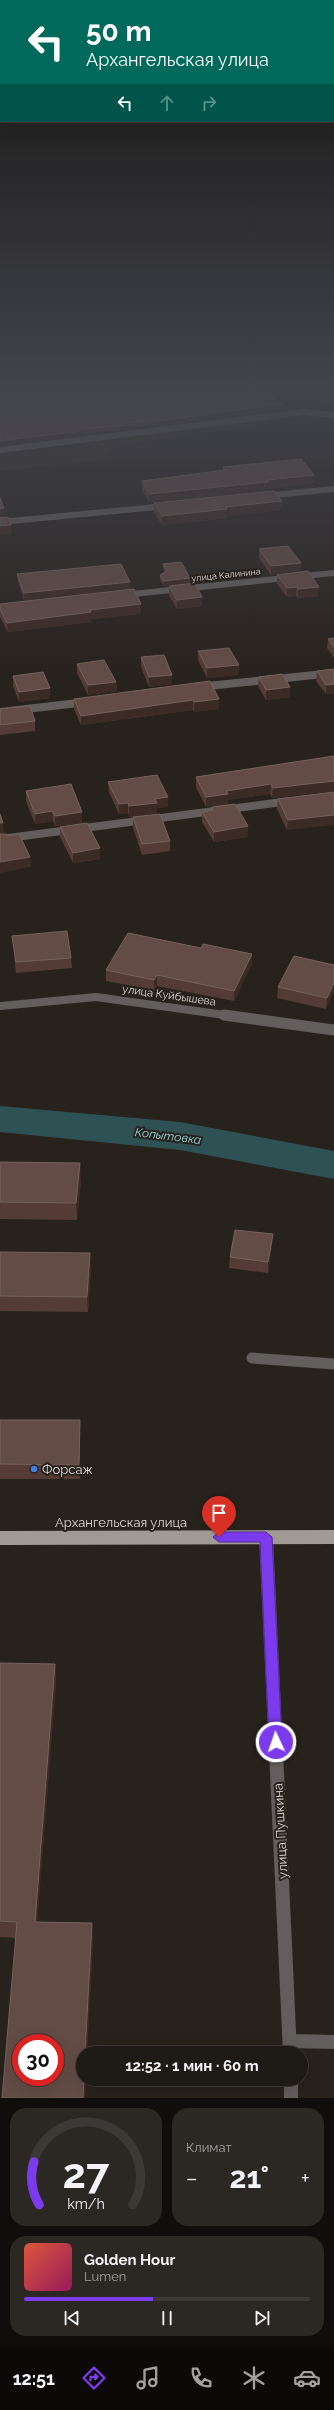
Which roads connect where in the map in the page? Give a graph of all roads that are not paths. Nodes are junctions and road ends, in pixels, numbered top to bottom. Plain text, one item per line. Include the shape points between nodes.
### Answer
1 (334, 489) edge
2 (256, 497) edge
3 (177, 505) edge
4 (0, 522) edge
5 (334, 573) edge
6 (114, 596) edge
7 (334, 673) edge
8 (191, 688) edge
9 (93, 701) edge
10 (0, 712) edge
11 (296, 801) edge
12 (0, 839) edge
13 (0, 1006) edge
14 (334, 1030) edge
15 (252, 1358) dead end
16 (334, 1364) edge
17 (266, 1537) junction
18 (334, 1537) edge
19 (0, 1538) edge
20 (334, 2042) edge
21 (290, 2046) edge
22 (299, 2046) edge
23 (291, 2086) edge
24 (291, 2098) edge

1 - 2 street
3 - 4 street
5 - 6 street, улица Калинина
7 - 8 street
9 - 10 street
11 - 12 street
13 - 14 street, улица Куйбышева via 96,997
15 - 16 street
17 - 18 main road, Архангельская улица
17 - 19 main road, Архангельская улица
17 - 21 street, улица Пушкина
20 - 22 street
23 - 24 street

